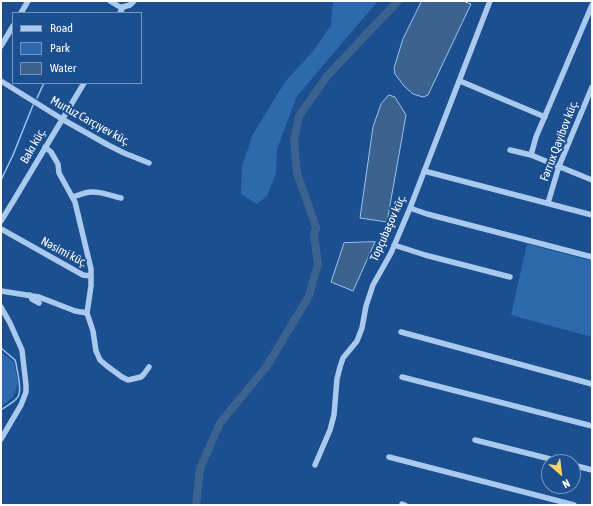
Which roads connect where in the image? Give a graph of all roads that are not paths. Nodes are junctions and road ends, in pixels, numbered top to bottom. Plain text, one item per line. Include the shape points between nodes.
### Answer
1 (28, 1) edge
2 (110, 1) edge
3 (134, 1) edge
4 (490, 1) edge
5 (592, 5) edge
6 (122, 10) edge
7 (22, 12) edge
8 (12, 28) edge
9 (1, 46) edge
10 (1, 81) edge
11 (460, 81) junction
12 (83, 84) edge
13 (592, 87) edge
14 (545, 117) junction
15 (62, 119) junction
16 (45, 147) junction
17 (510, 150) dead end
18 (530, 155) junction
19 (149, 163) dead end
20 (559, 166) junction
21 (424, 171) junction
22 (592, 180) edge
23 (72, 197) junction
24 (121, 198) dead end
25 (548, 203) junction
26 (410, 208) junction
27 (592, 215) edge
28 (2, 217) edge
29 (1, 230) edge
30 (394, 245) junction
31 (592, 257) edge
32 (91, 276) junction
33 (510, 277) dead end
34 (1, 291) edge
35 (30, 295) junction
36 (39, 303) dead end
37 (1, 307) edge
38 (87, 313) junction
39 (401, 332) dead end
40 (149, 367) dead end
41 (402, 377) dead end
42 (592, 384) edge
43 (592, 426) edge
44 (1, 439) edge
45 (475, 440) dead end
46 (389, 457) dead end
47 (541, 457) edge
48 (315, 465) dead end
49 (581, 467) edge
50 (592, 470) edge
51 (574, 505) edge

1 - 7 street
2 - 6 street
3 - 6 street
4 - 11 street, Topçubaşov küç.
5 - 14 street
8 - 9 street
10 - 15 street, Murtuz Carçıyev küç.
11 - 14 street
11 - 21 street, Topçubaşov küç.
12 - 15 street, Bakı küç.
13 - 20 street, Fərrux Qayibov küç.
14 - 18 street
15 - 16 street, Bakı küç.
15 - 19 street, Murtuz Carçıyev küç. via 108,145
16 - 23 street via 58,164 59,174
16 - 28 street, Bakı küç.
17 - 18 street
18 - 20 street
20 - 22 street
20 - 25 street, Fərrux Qayibov küç.
21 - 25 street
21 - 26 street, Topçubaşov küç.
23 - 24 street via 92,192
23 - 32 street via 78,210
25 - 27 street
26 - 30 street, Topçubaşov küç.
26 - 31 street
29 - 32 street, Nəsimi küç. via 83,275
30 - 33 street via 425,256
30 - 48 street, Topçubaşov küç. via 373,285 357,341 343,358 337,379 334,415
32 - 38 street, Nəsimi küç.
34 - 35 street
35 - 36 street
35 - 38 street
37 - 44 street via 20,344 26,385 22,405
38 - 40 street via 100,360 128,380 141,376
39 - 42 street
41 - 43 street
45 - 47 street
46 - 51 street
49 - 50 street

